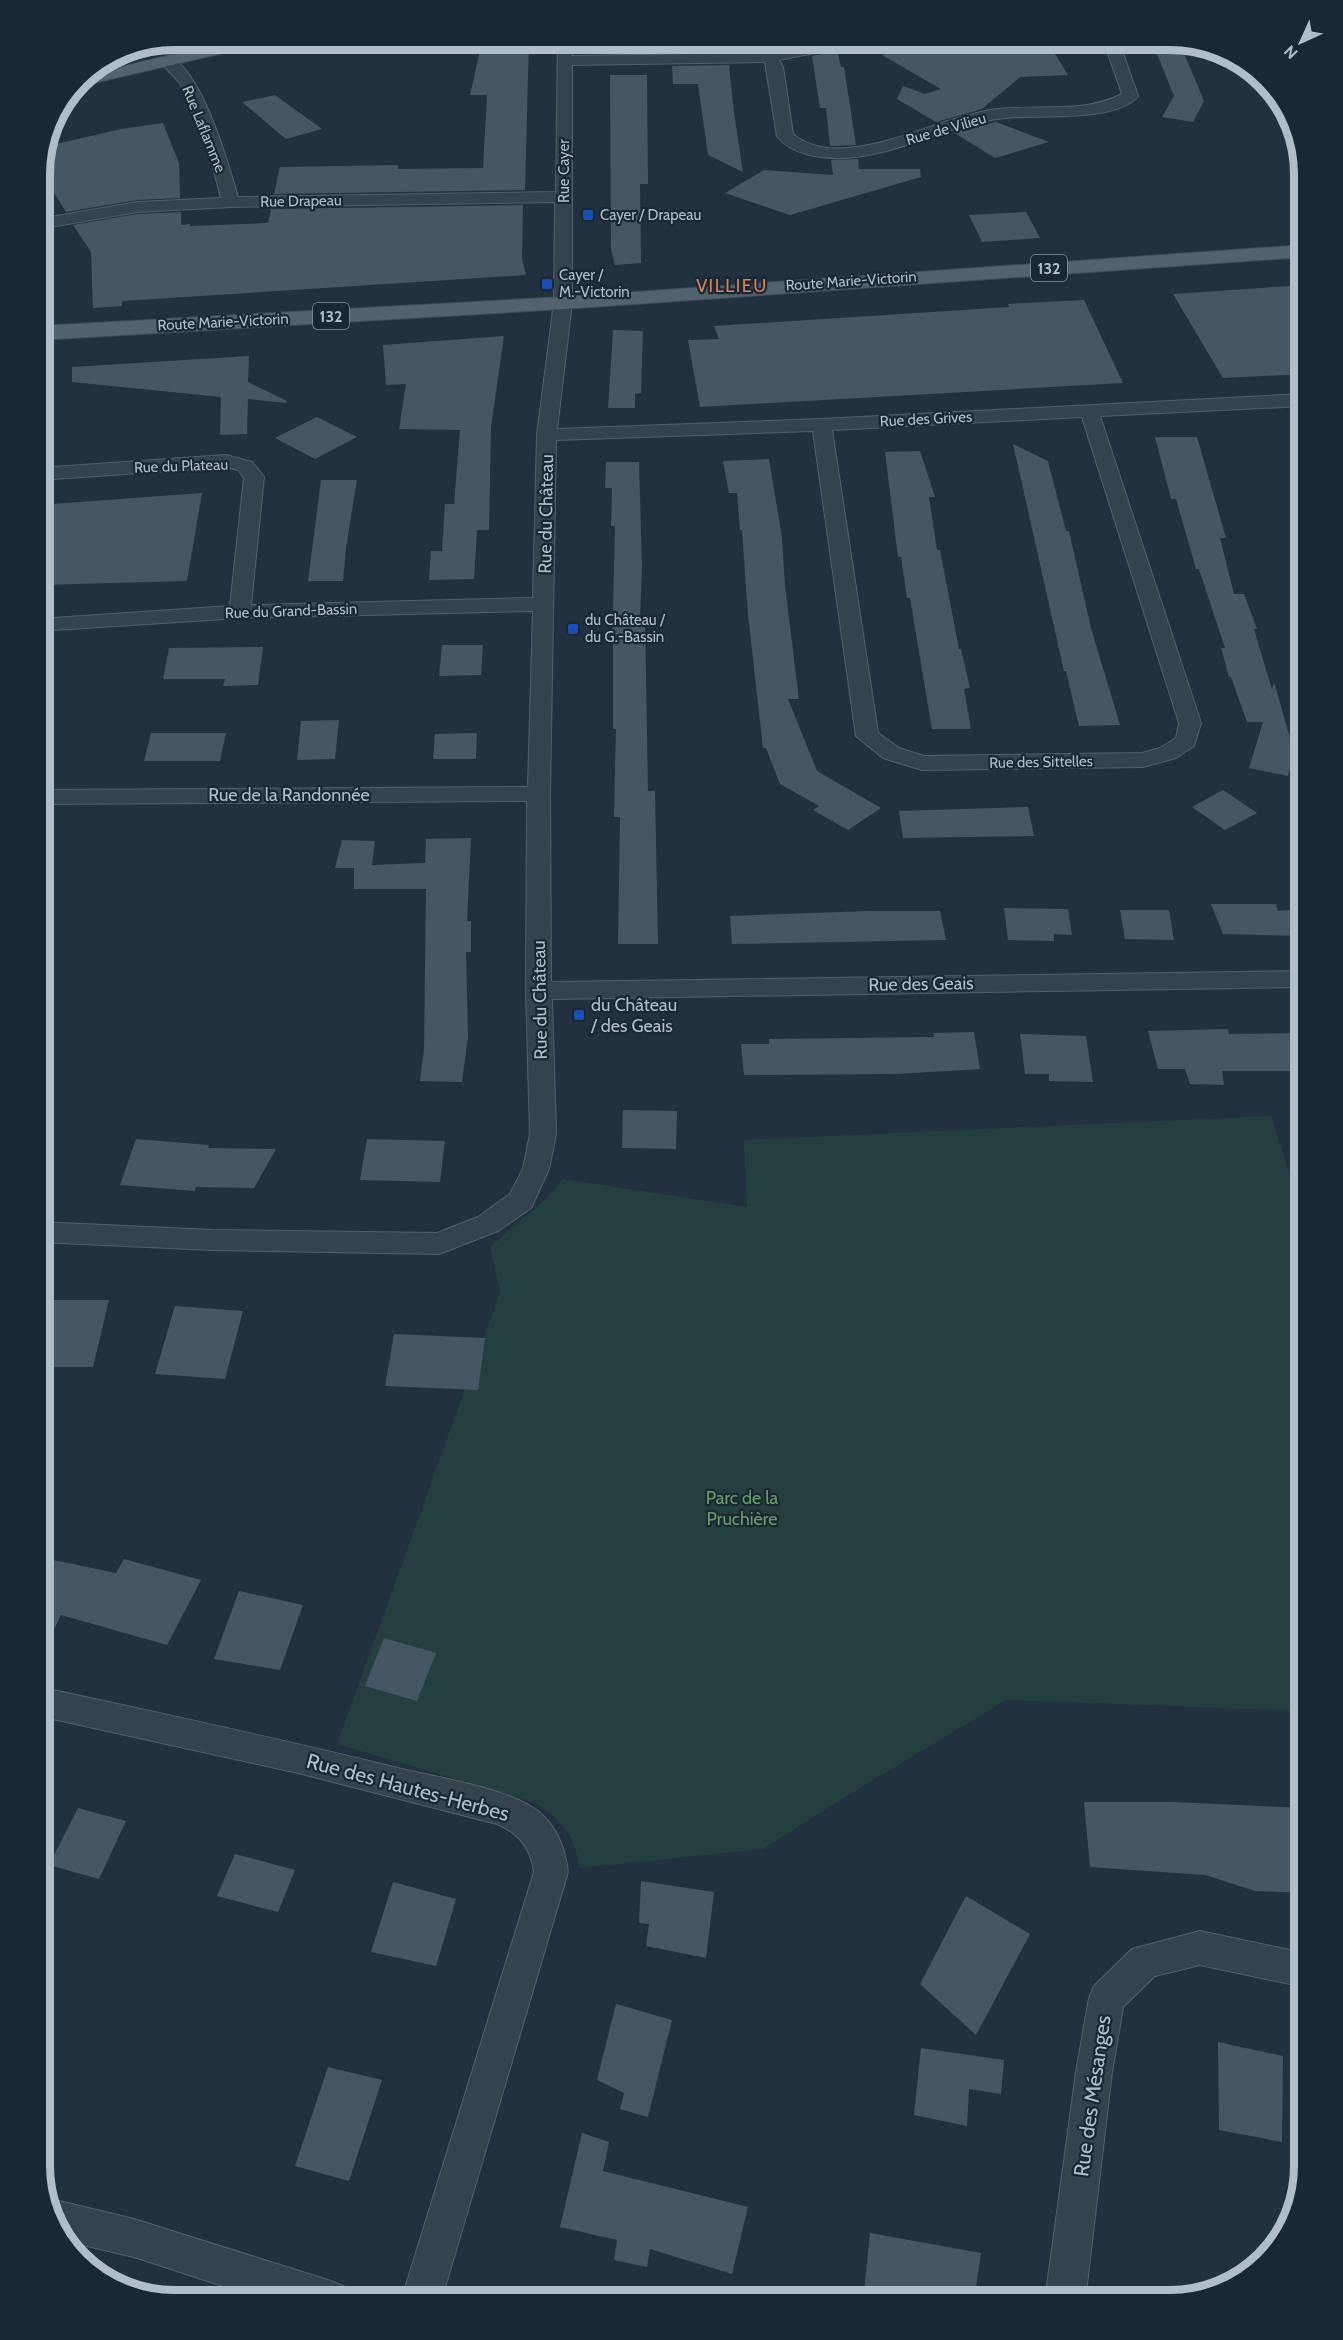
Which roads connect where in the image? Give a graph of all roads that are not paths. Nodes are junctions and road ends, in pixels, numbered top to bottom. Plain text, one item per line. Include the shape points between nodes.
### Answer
1 (217, 50) edge
2 (564, 50) edge
3 (807, 50) edge
4 (1114, 50) edge
5 (770, 57) junction
6 (564, 61) junction
7 (168, 62) junction
8 (93, 79) edge
9 (564, 197) junction
10 (231, 202) junction
11 (50, 222) edge
12 (1294, 252) edge
13 (563, 303) junction
14 (50, 332) edge
15 (1294, 401) edge
16 (1089, 411) junction
17 (822, 425) junction
18 (548, 435) junction
19 (50, 473) edge
20 (544, 604) junction
21 (240, 612) junction
22 (50, 623) edge
23 (539, 794) junction
24 (50, 797) edge
25 (1294, 979) edge
26 (539, 991) junction
27 (50, 1233) edge
28 (50, 1703) edge
29 (1294, 1969) edge
30 (61, 2220) edge
31 (297, 2290) edge
32 (424, 2290) edge
33 (1066, 2290) edge

1 - 7 main road
2 - 6 street, Rue Cayer
3 - 5 street
4 - 5 street, Rue de Vilieu via 1130,96 1121,102 1105,108 1003,113 867,152 843,154 805,148 785,136 776,67
5 - 6 street
6 - 9 street, Rue Cayer
7 - 8 main road
7 - 10 street, Rue Laflamme via 187,81 217,152
9 - 10 street, Rue Drapeau
9 - 13 street, Rue Cayer
10 - 11 street, Rue Drapeau via 137,207
12 - 13 main road, Route Marie-Victorin / 132
13 - 14 main road, Route Marie-Victorin / 132
13 - 18 street, Rue du Château
15 - 16 street, Rue des Grives
16 - 17 street, Rue des Grives
16 - 17 street, Rue des Sittelles via 1190,723 1186,741 1168,753 1143,760 922,763 891,753 867,736
17 - 18 street, Rue des Grives
18 - 20 street, Rue du Château
19 - 21 street, Rue du Plateau via 226,461 245,466 254,477
20 - 21 street, Rue du Grand-Bassin
20 - 23 street, Rue du Château
21 - 22 street, Rue du Grand-Bassin
23 - 24 street, Rue de la Randonnée
23 - 26 street, Rue du Château
25 - 26 street, Rue des Geais
26 - 27 street, Rue du Château via 543,1134 536,1169 521,1201 488,1224 439,1244
28 - 32 street, Rue des Hautes-Herbes via 298,1758 497,1808 512,1812 537,1831 550,1857 550,1872
29 - 33 street, Rue des Mésanges via 1200,1947 1145,1961 1107,1998
30 - 31 street via 134,2238

